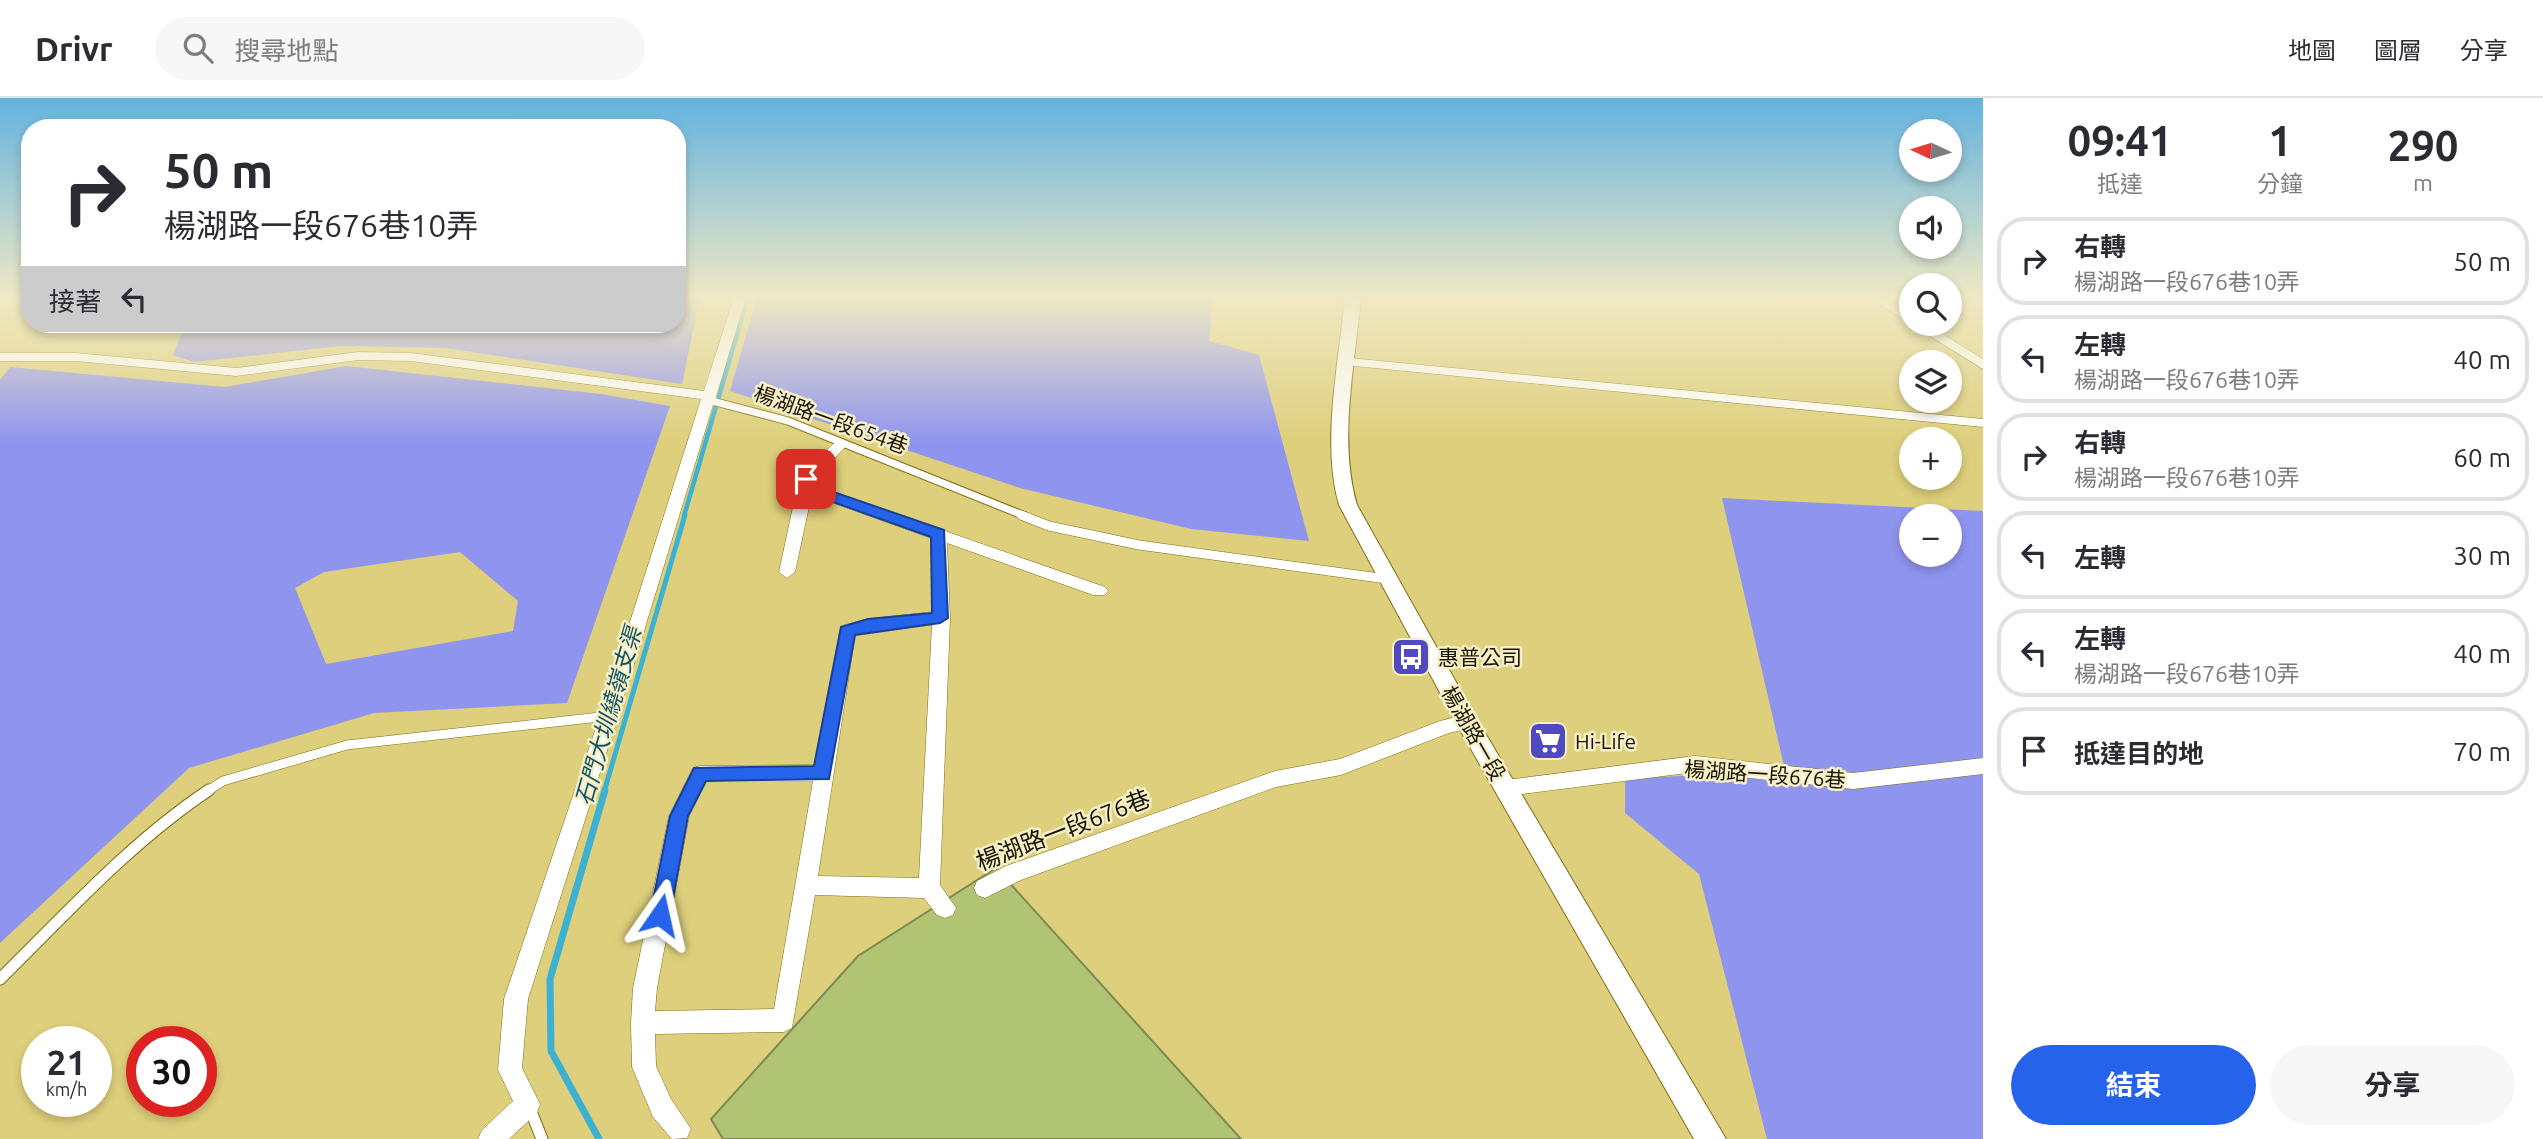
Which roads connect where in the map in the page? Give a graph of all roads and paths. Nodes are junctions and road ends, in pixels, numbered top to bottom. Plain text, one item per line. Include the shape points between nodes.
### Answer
1 (726, 346) edge
2 (1350, 346) edge
3 (1952, 346) edge
4 (0, 357) edge
5 (1349, 362) junction
6 (1983, 365) edge
7 (710, 399) junction
8 (1983, 423) edge
9 (838, 447) dead end
10 (810, 489) junction
11 (939, 534) junction
12 (788, 572) dead end
13 (1388, 579) junction
14 (1099, 591) dead end
15 (940, 618) junction
16 (609, 716) junction
17 (1467, 722) junction
18 (1983, 766) edge
19 (822, 774) junction
20 (1506, 788) junction
21 (805, 885) junction
22 (989, 886) junction
23 (929, 888) junction
24 (1007, 907) edge
25 (945, 908) junction
26 (924, 926) edge
27 (0, 979) edge
28 (643, 1023) junction
29 (528, 1104) junction
30 (678, 1129) dead end
31 (491, 1139) edge
32 (542, 1139) edge
33 (1712, 1139) edge

1 - 7 street
2 - 5 street, 楊湖路一段
3 - 6 street
4 - 7 street, 楊湖路一段654巷 via 76,356 236,372 358,356 411,357
5 - 8 street
5 - 13 street, 楊湖路一段 via 1340,477 1348,505
7 - 13 lane, 楊湖路一段654巷 via 788,421 1049,526 1139,544
7 - 16 street
9 - 10 street via 806,479
10 - 11 street
10 - 12 street via 802,502
11 - 14 street
11 - 15 street
13 - 17 street, 楊湖路一段
15 - 19 street via 847,631
15 - 23 street
16 - 27 lane via 347,745 223,781 182,808 122,859
16 - 29 street via 516,999 510,1070
17 - 20 street, 楊湖路一段
17 - 22 street, 楊湖路一段676巷 via 1341,767 1275,779
18 - 20 street, 楊湖路一段676巷 via 1853,781 1695,764
19 - 21 street
19 - 28 street via 701,774 679,816
20 - 33 street, 楊湖路一段
21 - 23 street
21 - 28 street via 784,1020
22 - 24 street
22 - 25 street, 楊湖路一段676巷
23 - 25 street
25 - 26 street, 楊湖路一段676巷
28 - 30 street via 643,1067 662,1108
29 - 31 street
29 - 32 lane

